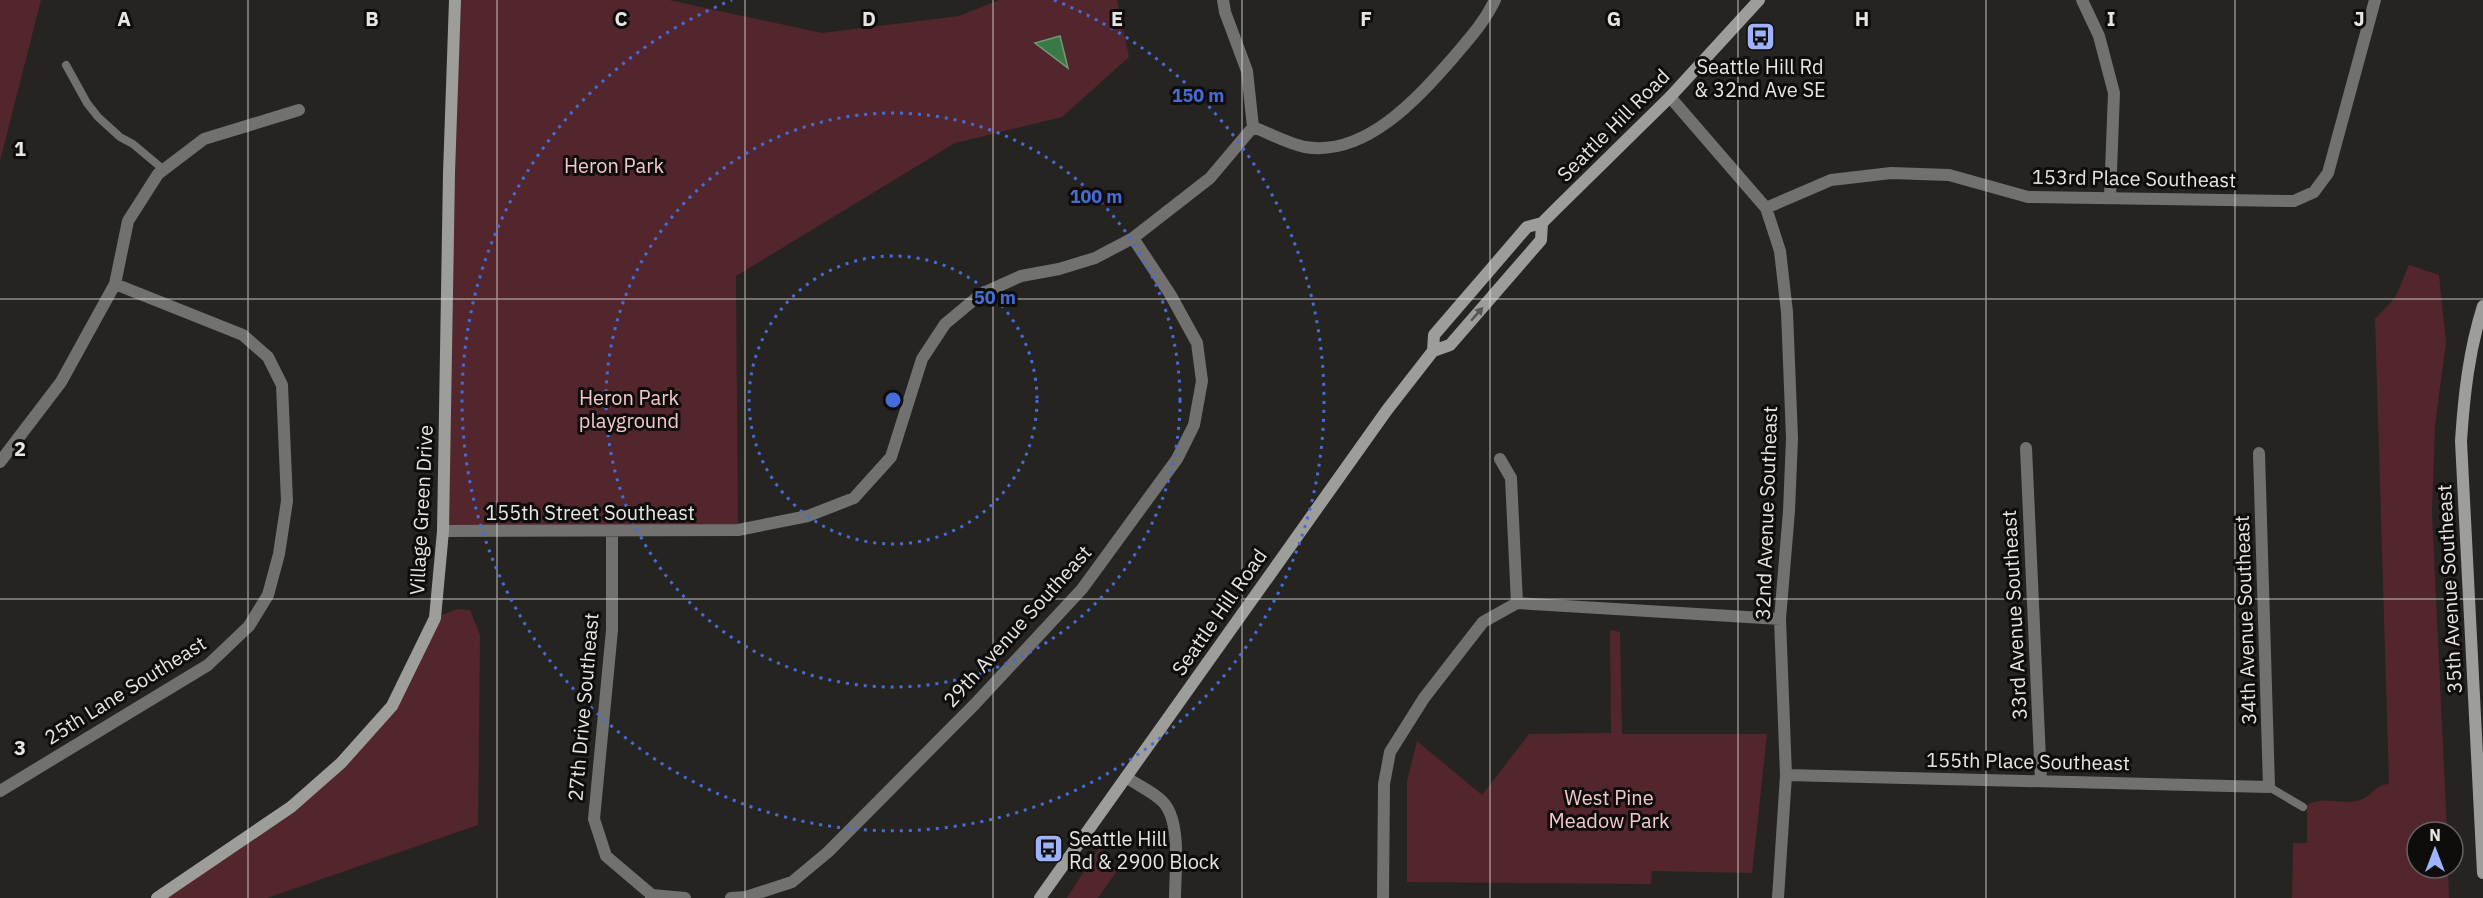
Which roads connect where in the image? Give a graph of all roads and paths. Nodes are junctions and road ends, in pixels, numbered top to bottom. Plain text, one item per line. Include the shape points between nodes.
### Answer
1 (455, 0) edge
2 (1223, 0) edge
3 (1495, 0) edge
4 (1759, 0) edge
5 (2082, 0) edge
6 (2374, 0) edge
7 (66, 65) dead end
8 (1670, 97) junction
9 (299, 110) dead end
10 (1253, 127) junction
11 (164, 170) junction
12 (2110, 197) junction
13 (1766, 208) junction
14 (1542, 223) junction
15 (1132, 238) junction
16 (115, 284) junction
17 (2483, 306) edge
18 (1433, 351) junction
19 (2026, 448) dead end
20 (2259, 453) dead end
21 (1500, 459) dead end
22 (0, 462) edge
23 (443, 531) junction
24 (612, 532) junction
25 (1517, 603) junction
26 (1780, 619) junction
27 (1786, 776) junction
28 (1126, 777) junction
29 (2041, 781) junction
30 (2269, 787) junction
31 (0, 791) edge
32 (2303, 807) dead end
33 (2483, 873) edge
34 (651, 896) edge
35 (157, 898) edge
36 (685, 898) edge
37 (731, 898) edge
38 (1040, 898) edge
39 (1175, 898) edge
40 (1383, 898) edge
41 (1778, 898) edge

1 - 23 street, Village Green Drive
2 - 10 street via 1247,72
3 - 10 street via 1485,21 1428,87 1395,118 1361,138 1334,146 1305,147
4 - 8 street, Seattle Hill Road
5 - 12 street via 2099,36 2114,93
6 - 12 street, 153rd Place Southeast via 2328,173 2314,192 2294,201
7 - 11 lane via 98,117
8 - 13 street, 32nd Avenue Southeast
8 - 14 street, Seattle Hill Road
9 - 11 street via 204,139
10 - 15 street, 155th Street Southeast via 1210,178
11 - 16 street via 128,221
12 - 13 street, 153rd Place Southeast via 2028,197 1949,175 1891,173 1831,180
13 - 26 street, 32nd Avenue Southeast via 1780,251 1791,415 1790,511
18 -> 14 street, Seattle Hill Road via 1450,345 1541,240
14 - 18 street, Seattle Hill Road via 1527,227 1434,335
15 - 24 street, 155th Street Southeast via 1095,258 1021,276 981,294 945,324 922,359 891,457 854,498 808,516 738,530
15 - 37 street, 29th Avenue Southeast via 1197,343 1202,381 1194,425 1177,459 1082,589 828,852 792,882
16 - 22 street via 61,382
16 - 31 street, 25th Lane Southeast via 243,335 268,357 282,385 286,501 279,554 268,595 249,626 208,665
17 - 33 street, 35th Avenue Southeast via 2464,393 2461,441
18 - 28 street, Seattle Hill Road
19 - 29 street, 33rd Avenue Southeast
20 - 30 street, 34th Avenue Southeast
21 - 25 street via 1511,478
23 - 24 street, 155th Street Southeast
23 - 35 street, Village Green Drive via 435,618 392,706 341,763 291,807
24 - 34 street, 27th Drive Southeast via 612,630 594,819 606,856
25 - 26 street
25 - 40 street via 1482,622 1424,698 1390,752 1384,784
26 - 27 street, 32nd Avenue Southeast
27 - 29 street, 155th Place Southeast
27 - 41 street, 32nd Avenue Southeast
28 - 38 street, Seattle Hill Road
28 - 39 street via 1163,802 1172,819
29 - 30 street, 155th Place Southeast
30 - 32 lane
34 - 36 street

